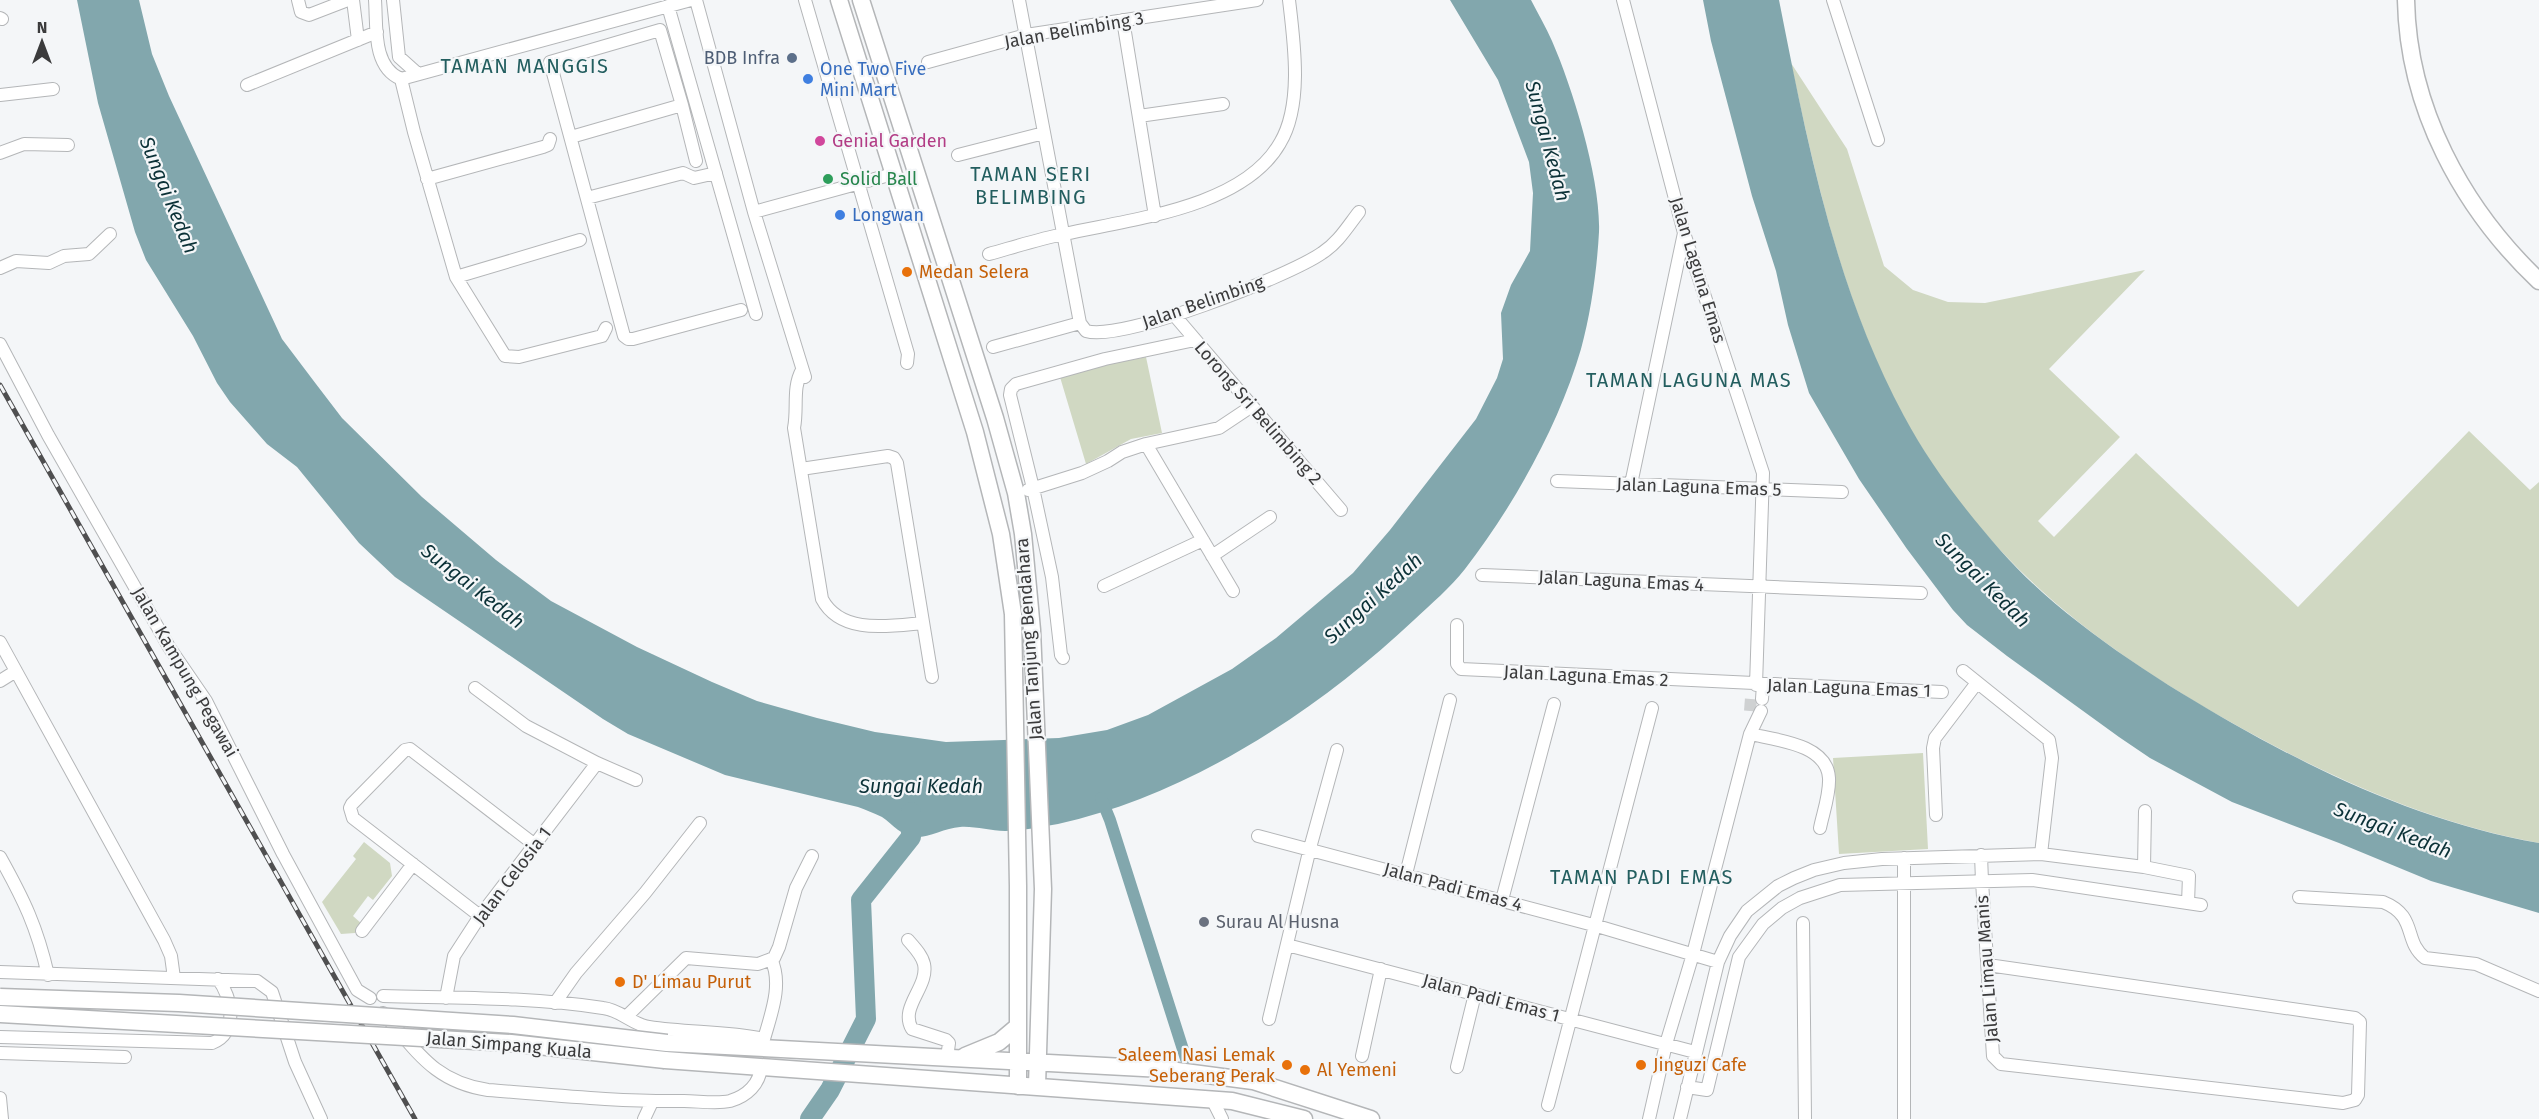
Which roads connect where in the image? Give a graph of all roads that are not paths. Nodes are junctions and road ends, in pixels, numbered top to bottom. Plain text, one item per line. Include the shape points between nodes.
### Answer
1 (298, 0) edge
2 (348, 0) edge
3 (353, 0) edge
4 (375, 0) edge
5 (393, 0) edge
6 (691, 0) edge
7 (696, 0) edge
8 (805, 0) edge
9 (839, 0) edge
10 (861, 0) edge
11 (1019, 0) edge
12 (1257, 0) edge
13 (1289, 0) edge
14 (1623, 0) edge
15 (1833, 0) edge
16 (2406, 0) edge
17 (668, 6) junction
18 (1123, 21) junction
19 (377, 32) junction
20 (1026, 35) junction
21 (358, 40) junction
22 (928, 62) dead end
23 (418, 74) junction
24 (401, 79) junction
25 (247, 85) dead end
26 (53, 89) dead end
27 (0, 95) edge
28 (1222, 104) dead end
29 (682, 105) junction
30 (1139, 116) junction
31 (1044, 133) junction
32 (571, 137) junction
33 (550, 139) dead end
34 (1878, 141) dead end
35 (68, 145) dead end
36 (0, 153) edge
37 (958, 155) dead end
38 (711, 157) junction
39 (696, 161) junction
40 (683, 173) junction
41 (716, 173) junction
42 (893, 174) junction
43 (427, 179) junction
44 (857, 184) junction
45 (587, 198) junction
46 (754, 212) junction
47 (1359, 212) dead end
48 (1155, 216) junction
49 (1684, 233) junction
50 (110, 234) dead end
51 (1063, 234) junction
52 (580, 240) dead end
53 (989, 254) dead end
54 (0, 268) edge
55 (456, 277) junction
56 (2539, 281) edge
57 (741, 310) dead end
58 (756, 314) dead end
59 (1175, 315) junction
60 (1080, 323) junction
61 (606, 328) dead end
62 (1195, 340) junction
63 (0, 344) edge
64 (993, 347) dead end
65 (975, 352) junction
66 (953, 358) junction
67 (907, 363) dead end
68 (1252, 406) junction
69 (1146, 444) junction
70 (801, 469) junction
71 (1557, 481) dead end
72 (1631, 484) junction
73 (1034, 488) junction
74 (1762, 489) junction
75 (1842, 492) dead end
76 (1016, 493) junction
77 (1341, 510) dead end
78 (1270, 517) dead end
79 (1203, 540) junction
80 (1212, 556) junction
81 (1482, 575) dead end
82 (1104, 586) dead end
83 (1760, 588) junction
84 (1233, 591) dead end
85 (1921, 593) dead end
86 (923, 623) junction
87 (1457, 625) dead end
88 (0, 642) edge
89 (1063, 658) dead end
90 (16, 671) junction
91 (1963, 671) dead end
92 (932, 678) dead end
93 (0, 681) edge
94 (1976, 684) junction
95 (1757, 685) junction
96 (475, 688) dead end
97 (1942, 692) dead end
98 (1450, 700) dead end
99 (1554, 704) dead end
100 (1652, 708) dead end
101 (1750, 734) junction
102 (1337, 750) dead end
103 (597, 763) junction
104 (636, 780) dead end
105 (2145, 811) dead end
106 (1936, 815) dead end
107 (700, 823) dead end
108 (1820, 828) dead end
109 (1258, 836) dead end
110 (535, 845) junction
111 (1310, 848) junction
112 (2041, 854) junction
113 (1981, 855) junction
114 (812, 856) dead end
115 (0, 857) edge
116 (1904, 858) junction
117 (413, 864) junction
118 (2144, 867) junction
119 (1406, 874) junction
120 (1982, 881) junction
121 (1903, 883) junction
122 (2299, 897) dead end
123 (1502, 900) junction
124 (2188, 903) junction
125 (2201, 905) dead end
126 (480, 916) junction
127 (1803, 923) dead end
128 (1597, 926) junction
129 (362, 931) dead end
130 (908, 940) dead end
131 (1287, 945) junction
132 (1693, 954) junction
133 (771, 959) junction
134 (1718, 962) junction
135 (1988, 965) junction
136 (1381, 969) junction
137 (0, 972) edge
138 (48, 975) junction
139 (174, 978) junction
140 (218, 979) junction
141 (2539, 991) edge
142 (1475, 994) junction
143 (383, 996) junction
144 (0, 997) edge
145 (370, 998) junction
146 (446, 998) junction
147 (555, 1003) junction
148 (382, 1011) junction
149 (0, 1014) edge
150 (627, 1016) junction
151 (1269, 1019) dead end
152 (1571, 1019) junction
153 (1018, 1026) junction
154 (1038, 1026) junction
155 (0, 1037) edge
156 (766, 1044) junction
157 (1666, 1044) junction
158 (1695, 1052) junction
159 (0, 1053) edge
160 (1362, 1056) dead end
161 (125, 1057) dead end
162 (953, 1058) junction
163 (1017, 1061) junction
164 (1037, 1062) junction
165 (1064, 1063) junction
166 (761, 1066) junction
167 (1457, 1067) dead end
168 (1018, 1086) junction
169 (1037, 1086) junction
170 (1687, 1087) junction
171 (0, 1098) edge
172 (1212, 1099) junction
173 (652, 1102) junction
174 (1548, 1105) dead end
175 (2, 1119) edge
176 (321, 1119) edge
177 (644, 1119) edge
178 (1222, 1119) edge
179 (1304, 1119) edge
180 (1371, 1119) edge
181 (1649, 1119) edge
182 (1680, 1119) edge
183 (1805, 1119) edge
184 (1904, 1119) edge

1 - 2 street via 301,12 309,15
3 - 21 street
4 - 19 street
5 - 23 street via 399,57
6 - 17 street
7 - 46 street
8 - 44 street
9 - 42 main road, Jalan Tanjung Bendahara
10 - 65 main road, Jalan Tanjung Bendahara
11 - 20 street
12 - 18 street, Jalan Belimbing 3
13 - 48 street via 1295,77 1281,143 1247,180
14 - 49 street, Jalan Laguna Emas
15 - 34 street
16 - 56 main road via 2418,82 2428,116 2453,171 2472,205 2503,246
17 - 23 street
17 - 38 street
18 - 20 street, Jalan Belimbing 3
18 - 30 street
19 - 21 street
19 - 24 street via 381,61
20 - 22 street, Jalan Belimbing 3
20 - 31 street
21 - 25 street
23 - 24 street
24 - 43 street
26 - 27 street
28 - 30 street
29 - 32 street
29 - 32 street via 660,30 649,33 550,62
29 - 39 street
30 - 48 street
31 - 37 street
31 - 51 street
32 - 45 street
33 - 43 street via 543,147
35 - 36 street via 24,144
38 - 39 street
38 - 41 street
39 - 40 street
40 - 41 street via 694,178
40 - 45 street
41 - 58 street
42 - 44 street
42 - 66 main road, Jalan Tanjung Bendahara
43 - 55 street
44 - 46 street
44 - 67 street via 908,354
45 - 57 street via 624,336 628,339
46 - 70 street via 804,374 797,380 794,428
47 - 59 street, Jalan Belimbing via 1335,243 1297,268
48 - 51 street
49 - 72 street
49 - 74 street, Jalan Laguna Emas via 1761,467
50 - 54 street via 89,254 64,256 49,263 16,261
51 - 53 street
51 - 60 street
52 - 55 street
55 - 61 street via 509,358 602,336
59 - 60 street, Jalan Belimbing via 1097,333 1086,331
59 - 62 street, Lorong Sri Belimbing 2
60 - 64 street
62 - 68 street, Lorong Sri Belimbing 2
62 - 73 street, Jalan Belimbing via 1016,384 1010,395
63 - 145 street, Jalan Kampung Pegawai via 164,637 206,701 357,990
65 - 66 main road
65 - 76 main road, Jalan Tanjung Bendahara
66 - 153 main road, Jalan Tanjung Bendahara via 991,490 1013,614
68 - 69 street via 1219,428
68 - 77 street, Lorong Sri Belimbing 2
69 - 73 street via 1082,473
69 - 79 street
70 - 86 street via 822,599 827,609 836,617 868,626
70 - 86 street via 894,458
71 - 72 street, Jalan Laguna Emas 5
72 - 74 street, Jalan Laguna Emas 5
73 - 76 street
73 - 89 street
74 - 75 street, Jalan Laguna Emas 5
74 - 83 street, Jalan Laguna Emas
76 - 154 main road, Jalan Tanjung Bendahara via 1026,559 1033,658 1042,889
78 - 80 street
79 - 80 street
79 - 82 street
80 - 84 street
81 - 83 street, Jalan Laguna Emas 4
83 - 85 street, Jalan Laguna Emas 4
83 - 95 street, Jalan Laguna Emas
86 - 92 street
87 - 95 street, Jalan Laguna Emas 2 via 1457,664 1461,669
88 - 90 street
90 - 93 street
90 - 139 street via 164,940
91 - 94 street
94 - 106 street via 1935,738
94 - 112 street via 2049,740 2052,758
95 - 97 street, Jalan Laguna Emas 1
95 - 101 street, Jalan Laguna Emas
96 - 103 street via 526,726
98 - 119 street
99 - 123 street
100 - 128 street
101 - 108 street via 1816,753 1826,763 1829,787
101 - 132 street, Jalan Laguna Emas
102 - 111 street
103 - 104 street
103 - 110 street, Jalan Celosia 1
105 - 118 street
107 - 147 street
109 - 111 street, Jalan Padi Emas 4
110 - 117 street via 410,749 350,808 353,818
110 - 126 street, Jalan Celosia 1
111 - 119 street, Jalan Padi Emas 4
111 - 131 street
112 - 113 street
112 - 118 street
113 - 116 street
113 - 120 street, Jalan Limau Manis
114 - 133 street via 796,888 779,947
115 - 138 street via 30,912
116 - 121 street
116 - 134 street via 1844,863 1778,886 1747,911
117 - 126 street
117 - 129 street
118 - 124 street via 2189,876
119 - 123 street, Jalan Padi Emas 4
120 - 121 street
120 - 124 street via 2052,881
120 - 135 street, Jalan Limau Manis
121 - 170 street via 1840,885 1822,890 1782,908 1762,924 1739,957 1707,1090
121 - 184 street
122 - 141 street via 2383,902 2403,915 2425,958 2476,964
123 - 128 street, Jalan Padi Emas 4
124 - 125 street
126 - 146 street, Jalan Celosia 1 via 454,956
127 - 183 street
128 - 132 street, Jalan Padi Emas 4
128 - 152 street
130 - 162 street via 925,967 909,1016 910,1024 912,1029 946,1040
131 - 136 street, Jalan Padi Emas 1
131 - 151 street
132 - 134 street, Jalan Padi Emas 4
132 - 157 street, Jalan Laguna Emas
133 - 150 street via 758,964 680,960
133 - 156 street via 776,988
134 - 158 street
135 - 135 street, Jalan Limau Manis via 2355,1018 2360,1022 2358,1095 2343,1103 2001,1064 1993,1056
136 - 142 street, Jalan Padi Emas 1
136 - 160 street
137 - 138 street
138 - 139 street
139 - 140 street
140 - 155 street via 228,995 230,1018 224,1034 212,1043
140 - 176 street via 257,981 269,988 295,1062
142 - 152 street, Jalan Padi Emas 1
142 - 167 street
143 - 145 street via 376,994
143 - 146 street
143 - 148 street via 387,1002
144 - 156 main road, Jalan Simpang Kuala, bridge via 179,1003 513,1025 667,1043
145 - 148 street via 371,1011
146 - 147 street
147 - 150 street via 605,1008
148 - 173 street via 428,1064 465,1086
149 - 166 main road, Jalan Simpang Kuala, bridge via 511,1043
150 - 156 street via 650,1028 746,1036
152 - 157 street, Jalan Padi Emas 1
152 - 174 street
153 - 162 main road via 999,1042
153 - 163 main road, Jalan Tanjung Bendahara
154 - 164 main road, Jalan Tanjung Bendahara
154 - 165 main road via 1051,1050
156 - 162 main road, Jalan Simpang Kuala via 826,1052
157 - 158 street, Jalan Padi Emas 1
157 - 181 street, Jalan Laguna Emas
158 - 170 street
159 - 161 street
162 - 163 main road, Jalan Simpang Kuala
163 - 164 main road, Jalan Simpang Kuala
163 - 168 main road, Jalan Tanjung Bendahara
164 - 165 main road, Jalan Simpang Kuala
164 - 169 main road, Jalan Tanjung Bendahara
165 - 180 main road, Jalan Simpang Kuala via 1162,1069 1253,1081
166 - 168 main road, Jalan Simpang Kuala
166 - 173 street via 750,1089 727,1102
168 - 169 main road, Jalan Simpang Kuala
169 - 172 main road, Jalan Simpang Kuala
170 - 182 street
171 - 175 street
172 - 178 street
172 - 179 main road, Jalan Simpang Kuala via 1246,1103
173 - 177 street

